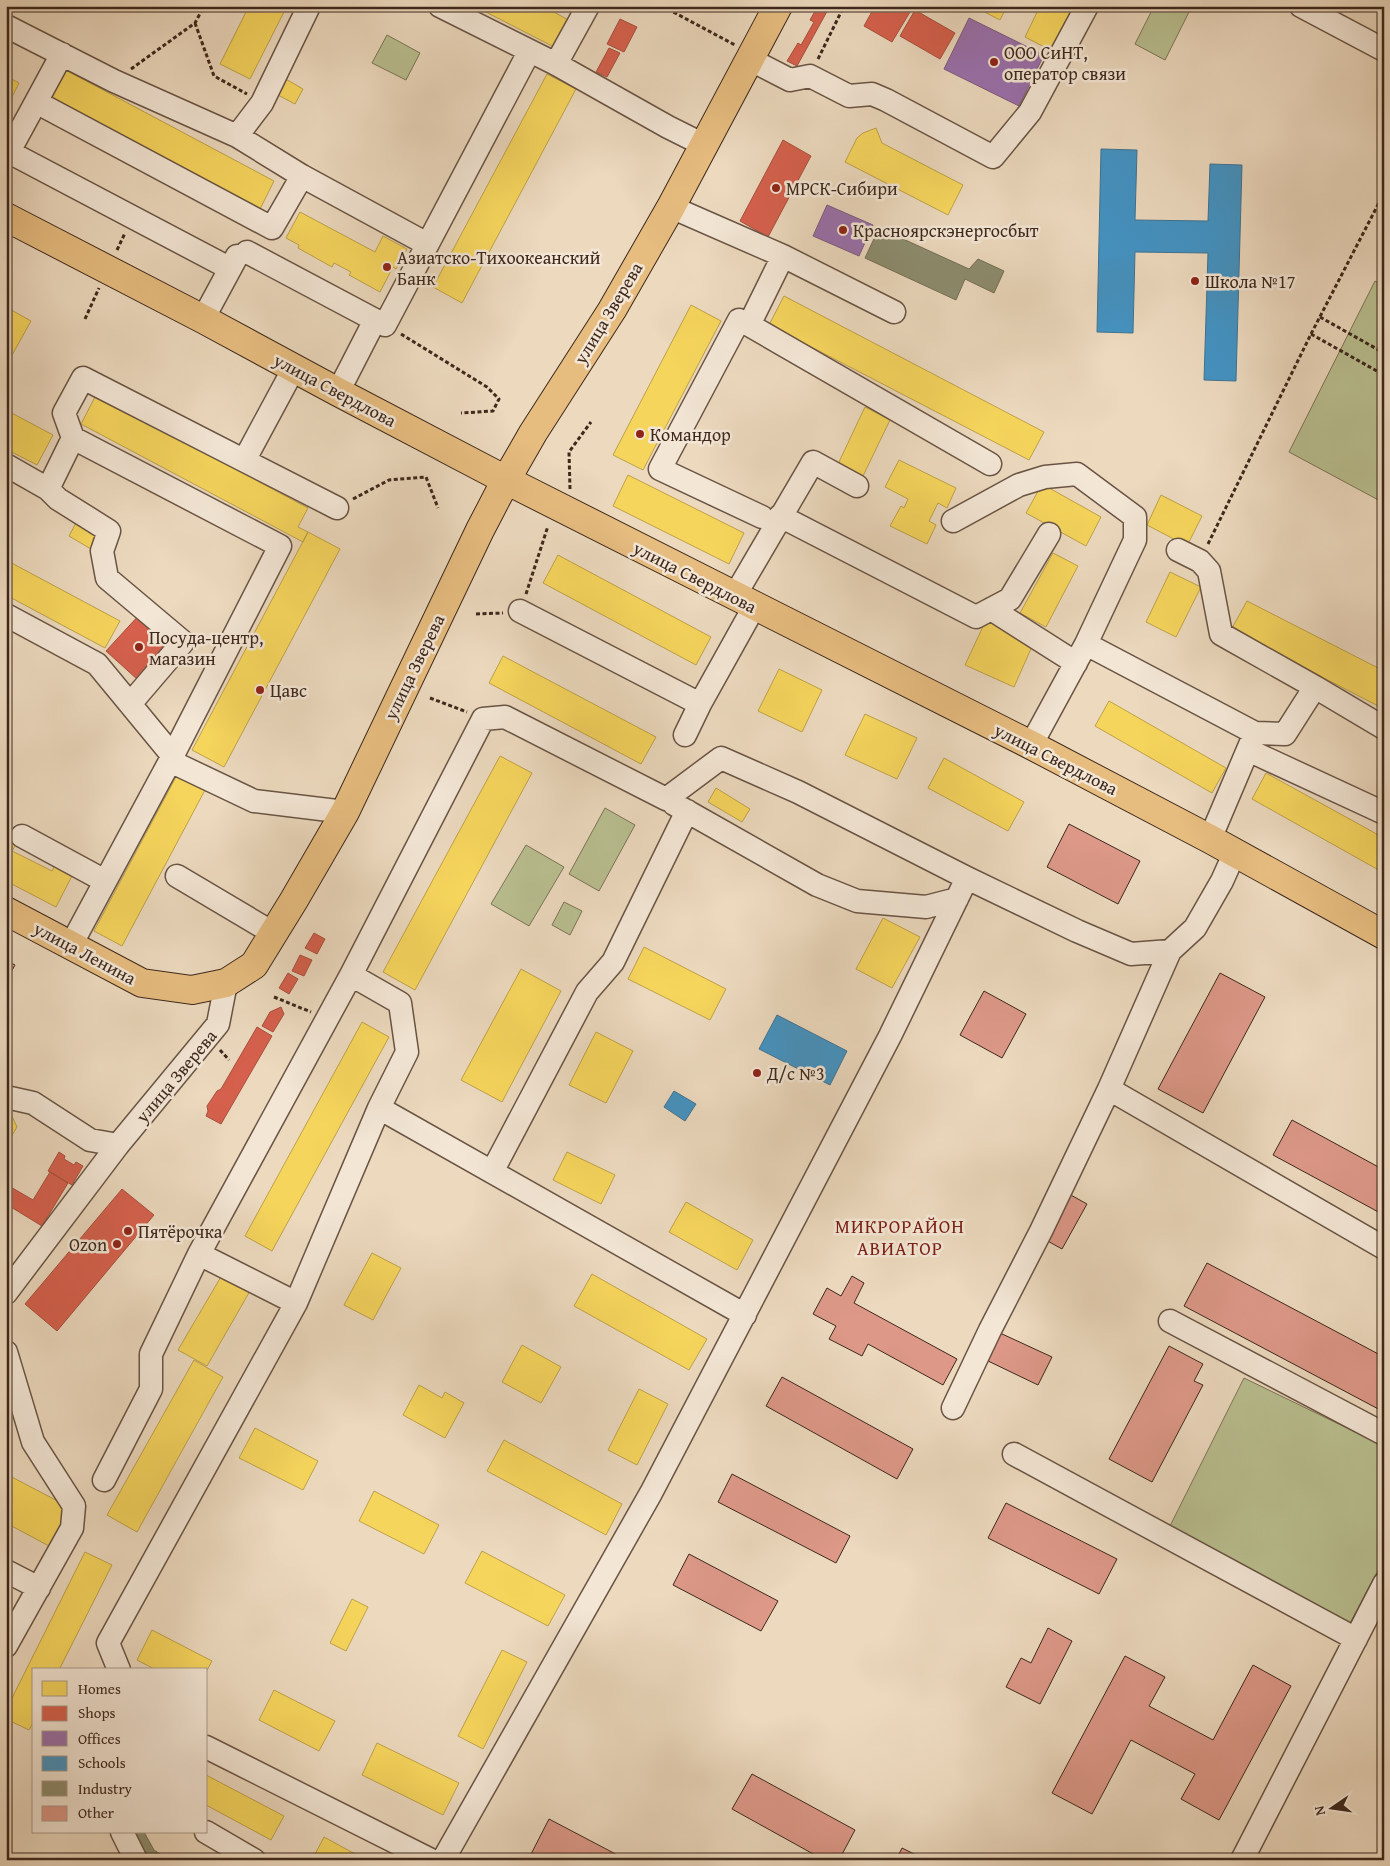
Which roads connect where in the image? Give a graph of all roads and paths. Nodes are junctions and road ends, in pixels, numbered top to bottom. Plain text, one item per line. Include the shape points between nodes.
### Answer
1 (204, 6) edge
2 (309, 6) edge
3 (440, 6) edge
4 (588, 6) edge
5 (662, 6) edge
6 (778, 6) edge
7 (844, 6) edge
8 (1087, 6) edge
9 (1301, 6) edge
10 (195, 23) junction
11 (6, 26) edge
12 (1384, 50) edge
13 (529, 52) junction
14 (744, 53) junction
15 (62, 54) junction
16 (556, 64) junction
17 (810, 76) junction
18 (114, 81) junction
19 (36, 102) junction
20 (262, 102) junction
21 (237, 136) junction
22 (704, 145) junction
23 (8, 154) edge
24 (302, 176) junction
25 (1384, 194) edge
26 (671, 208) junction
27 (6, 217) edge
28 (272, 228) junction
29 (427, 244) junction
30 (247, 252) junction
31 (783, 256) junction
32 (230, 268) junction
33 (894, 312) dead end
34 (1320, 317) junction
35 (203, 319) junction
36 (380, 322) junction
37 (749, 325) junction
38 (1311, 334) junction
39 (1384, 353) edge
40 (294, 368) junction
41 (1384, 375) edge
42 (338, 392) junction
43 (461, 413) dead end
44 (591, 422) dead end
45 (73, 438) junction
46 (245, 459) junction
47 (990, 464) dead end
48 (6, 465) edge
49 (506, 480) junction
50 (857, 486) dead end
51 (48, 488) junction
52 (577, 494) dead end
53 (337, 508) joint
54 (438, 508) dead end
55 (771, 516) junction
56 (953, 521) dead end
57 (548, 525) dead end
58 (1049, 534) dead end
59 (1178, 550) dead end
60 (1200, 560) junction
61 (744, 602) junction
62 (991, 609) junction
63 (520, 611) junction
64 (476, 614) dead end
65 (6, 615) edge
66 (1081, 654) junction
67 (1315, 688) junction
68 (430, 698) dead end
69 (130, 704) junction
70 (700, 704) junction
71 (483, 719) junction
72 (1384, 728) edge
73 (685, 735) dead end
74 (1251, 742) junction
75 (1031, 746) junction
76 (171, 758) junction
77 (666, 799) junction
78 (687, 811) junction
79 (345, 812) junction
80 (1384, 813) edge
81 (22, 836) dead end
82 (1210, 839) junction
83 (1235, 852) junction
84 (177, 876) dead end
85 (967, 878) junction
86 (105, 881) junction
87 (957, 899) junction
88 (6, 911) edge
89 (273, 933) junction
90 (1384, 935) edge
91 (70, 945) junction
92 (1170, 952) junction
93 (351, 975) junction
94 (226, 983) junction
95 (274, 997) dead end
96 (327, 1019) junction
97 (220, 1050) dead end
98 (229, 1060) dead end
99 (1109, 1089) junction
100 (6, 1097) edge
101 (379, 1108) junction
102 (118, 1145) junction
103 (492, 1172) junction
104 (1384, 1248) edge
105 (199, 1254) junction
106 (6, 1292) edge
107 (296, 1303) junction
108 (745, 1315) junction
109 (1170, 1321) dead end
110 (6, 1352) edge
111 (953, 1408) dead end
112 (1384, 1434) edge
113 (1014, 1454) dead end
114 (104, 1480) dead end
115 (6, 1570) edge
116 (1384, 1584) edge
117 (39, 1588) junction
118 (1356, 1639) junction
119 (6, 1646) edge
120 (118, 1668) edge
121 (208, 1748) edge
122 (208, 1833) edge
123 (123, 1834) edge
124 (136, 1860) edge
125 (254, 1860) edge
126 (430, 1860) edge
127 (443, 1860) edge
128 (1242, 1860) edge

1 - 10 path
2 - 20 street
3 - 13 street
4 - 16 street
5 - 14 path
6 - 14 main road, улица Зверева
7 - 17 path
8 - 17 street via 1030,112 992,157 886,100 872,94 849,96
9 - 12 street
10 - 18 path
10 - 20 path via 214,76
11 - 15 street
13 - 16 street
13 - 29 street
14 - 17 street via 790,80
14 - 22 main road, улица Зверева
15 - 18 street
15 - 19 street
16 - 22 street
18 - 21 street
19 - 23 street
19 - 28 street
20 - 21 street
21 - 24 street
22 - 26 main road, улица Зверева
23 - 32 street
24 - 28 street
24 - 29 street
25 - 34 path
26 - 31 street
26 - 49 main road, улица Зверева
27 - 35 main road, улица Свердлова
28 - 30 street via 260,236
29 - 36 street
30 - 32 street via 236,256
30 - 36 street
31 - 33 street
31 - 37 street
32 - 35 street
34 - 38 path
34 - 39 path
35 - 40 main road, улица Свердлова
36 - 42 street
36 - 43 path via 487,387 499,399 494,411
37 - 47 street
37 - 55 street via 739,320 660,469
38 - 41 path
38 - 60 path
40 - 42 main road, улица Свердлова
40 - 46 street
42 - 49 main road, улица Свердлова
44 - 52 path via 570,452 570,489
45 - 46 street via 64,413 83,378
45 - 51 street
45 - 76 street via 280,546
46 - 53 street
48 - 51 street
49 - 61 main road, улица Свердлова
49 - 79 main road, улица Зверева
50 - 55 street via 813,462
51 - 69 street via 58,499 109,531 102,551 107,578 184,642
53 - 54 path via 389,480 426,477
55 - 61 street
55 - 62 street via 976,617
56 - 66 street via 1019,485 1046,477 1078,474 1135,517 1135,540
57 - 63 path
58 - 62 street via 1010,599
59 - 60 street
60 - 67 street via 1209,571 1221,634
61 - 70 street
61 - 75 main road, улица Свердлова
62 - 66 street
63 - 64 path
63 - 70 street
65 - 69 street via 97,664
66 - 74 street
66 - 75 street
67 - 72 street
67 - 74 street via 1285,734
68 - 71 path
69 - 76 street
70 - 73 street
71 - 77 street via 505,717
71 - 93 street
74 - 80 street
74 - 82 street
75 - 82 main road, улица Свердлова
76 - 79 street via 254,801
76 - 86 street
77 - 78 street
77 - 85 street via 721,758 798,792
78 - 87 street via 817,886 857,901 926,907
78 - 103 street via 613,962 587,992
79 - 89 main road, улица Зверева
81 - 86 street
82 - 83 main road, улица Свердлова
83 - 90 main road, улица Свердлова
83 - 92 street via 1195,928
84 - 89 street
85 - 87 street
85 - 92 street via 1131,954
86 - 91 street
87 - 108 street via 890,1036
88 - 91 main road, улица Ленина
89 - 94 main road, улица Зверева via 254,965
91 - 94 main road, улица Ленина via 142,983 192,990
92 - 99 street
93 - 96 street
93 - 101 street via 400,1004 407,1052
94 - 102 street, улица Зверева via 218,1024
95 - 96 path
96 - 105 street
97 - 98 path
99 - 104 street
99 - 111 street
100 - 102 street via 33,1103 90,1140
101 - 103 street
101 - 107 street
102 - 106 street, улица Зверева
103 - 108 street
105 - 107 street
105 - 114 street via 151,1354 151,1389
107 - 120 street via 108,1643
108 - 127 street via 651,1493
109 - 112 street
110 - 117 street via 33,1442 74,1506 72,1528
113 - 118 street
115 - 117 street
116 - 118 street
117 - 119 street
118 - 128 street
121 - 126 street
122 - 125 street
123 - 124 street

